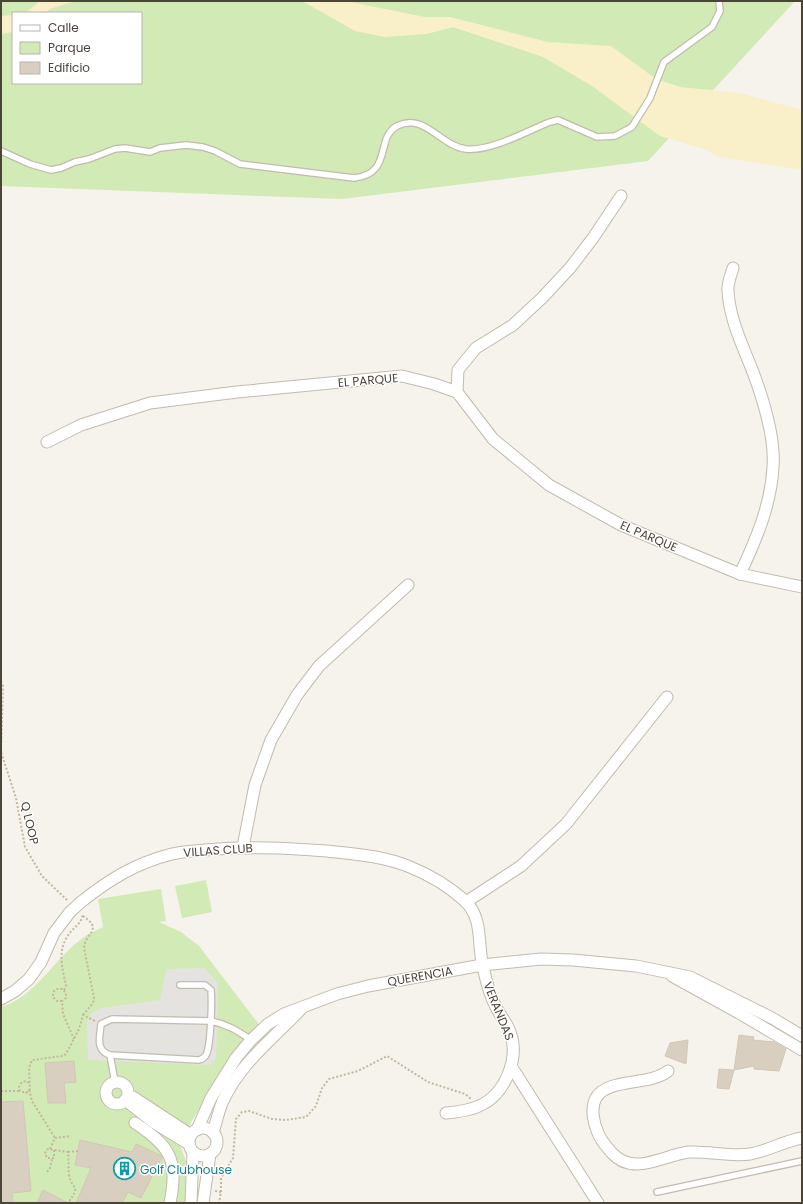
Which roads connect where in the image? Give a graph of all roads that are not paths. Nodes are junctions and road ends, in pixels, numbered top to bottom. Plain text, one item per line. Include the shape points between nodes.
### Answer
1 (719, 1) edge
2 (1, 151) edge
3 (621, 196) dead end
4 (733, 268) dead end
5 (457, 392) junction
6 (47, 442) dead end
7 (740, 574) junction
8 (408, 585) dead end
9 (802, 587) edge
10 (667, 697) dead end
11 (243, 847) junction
12 (466, 902) junction
13 (482, 965) junction
14 (668, 974) junction
15 (180, 985) dead end
16 (1, 999) edge
17 (303, 1007) junction
18 (211, 1021) junction
19 (802, 1036) edge
20 (251, 1040) junction
21 (802, 1050) edge
22 (110, 1055) junction
23 (511, 1066) junction
24 (668, 1071) dead end
25 (115, 1082) junction
26 (127, 1097) junction
27 (446, 1113) dead end
28 (135, 1123) dead end
29 (213, 1133) junction
30 (802, 1138) edge
31 (192, 1140) junction
32 (210, 1154) junction
33 (802, 1160) edge
34 (656, 1192) dead end
35 (170, 1203) edge
36 (191, 1203) edge
37 (203, 1203) edge
38 (598, 1203) edge

1 - 2 lane via 720,11 712,27 664,62 650,98 632,127 615,136 597,137 558,120 487,147 468,149 454,147 424,126 410,123 397,126 390,133 376,169 370,175 354,178 240,164 215,151 192,146 160,148 150,152 115,149 51,170
3 - 5 street via 588,244 542,298 513,325 476,348 458,370
4 - 7 street via 728,290 733,322 760,390 771,434 774,467 757,540
5 - 6 street, EL PARQUE via 402,376 150,402 81,425
5 - 7 street, EL PARQUE via 493,439 550,485 621,525
7 - 9 street, EL PARQUE
8 - 11 street via 319,666 297,695 271,740 255,785
10 - 12 street via 566,824 521,866
11 - 12 street, VILLAS CLUB via 360,854 381,859 409,866 438,880
11 - 16 street, VILLAS CLUB via 173,853 119,874 75,907 54,933 41,962 29,979
12 - 13 street, VILLAS CLUB via 480,930
13 - 14 street, QUERENCIA via 541,959 573,960 636,966
13 - 17 street, QUERENCIA via 368,986
13 - 23 street, VERANDAS via 495,1006 511,1032
14 - 19 street via 690,977
14 - 21 street
15 - 18 lane via 209,986
17 - 20 street, QUERENCIA via 284,1014 268,1024
17 - 29 street, QUERENCIA via 259,1049 245,1067 222,1104
18 - 20 lane via 232,1028
18 - 22 lane via 207,1053 198,1060
18 - 22 lane via 112,1020 101,1024 99,1044 100,1050
20 - 31 street, QUERENCIA via 222,1080
22 - 25 lane
23 - 27 street, VERANDAS via 499,1091 490,1100 479,1106
23 - 38 street
24 - 30 street via 650,1080 605,1089 596,1098 593,1112 595,1126 605,1145 617,1158 630,1165 645,1164 689,1152 750,1154
25 - 26 street via 125,1085
25 - 26 street via 107,1088 107,1098 116,1104
26 - 31 street
28 - 35 street via 153,1135 168,1151 172,1175
29 - 31 street via 207,1129
29 - 32 street via 216,1137 216,1146
31 - 32 street via 201,1156
31 - 36 street, QUERENCIA
32 - 37 street
33 - 34 lane

